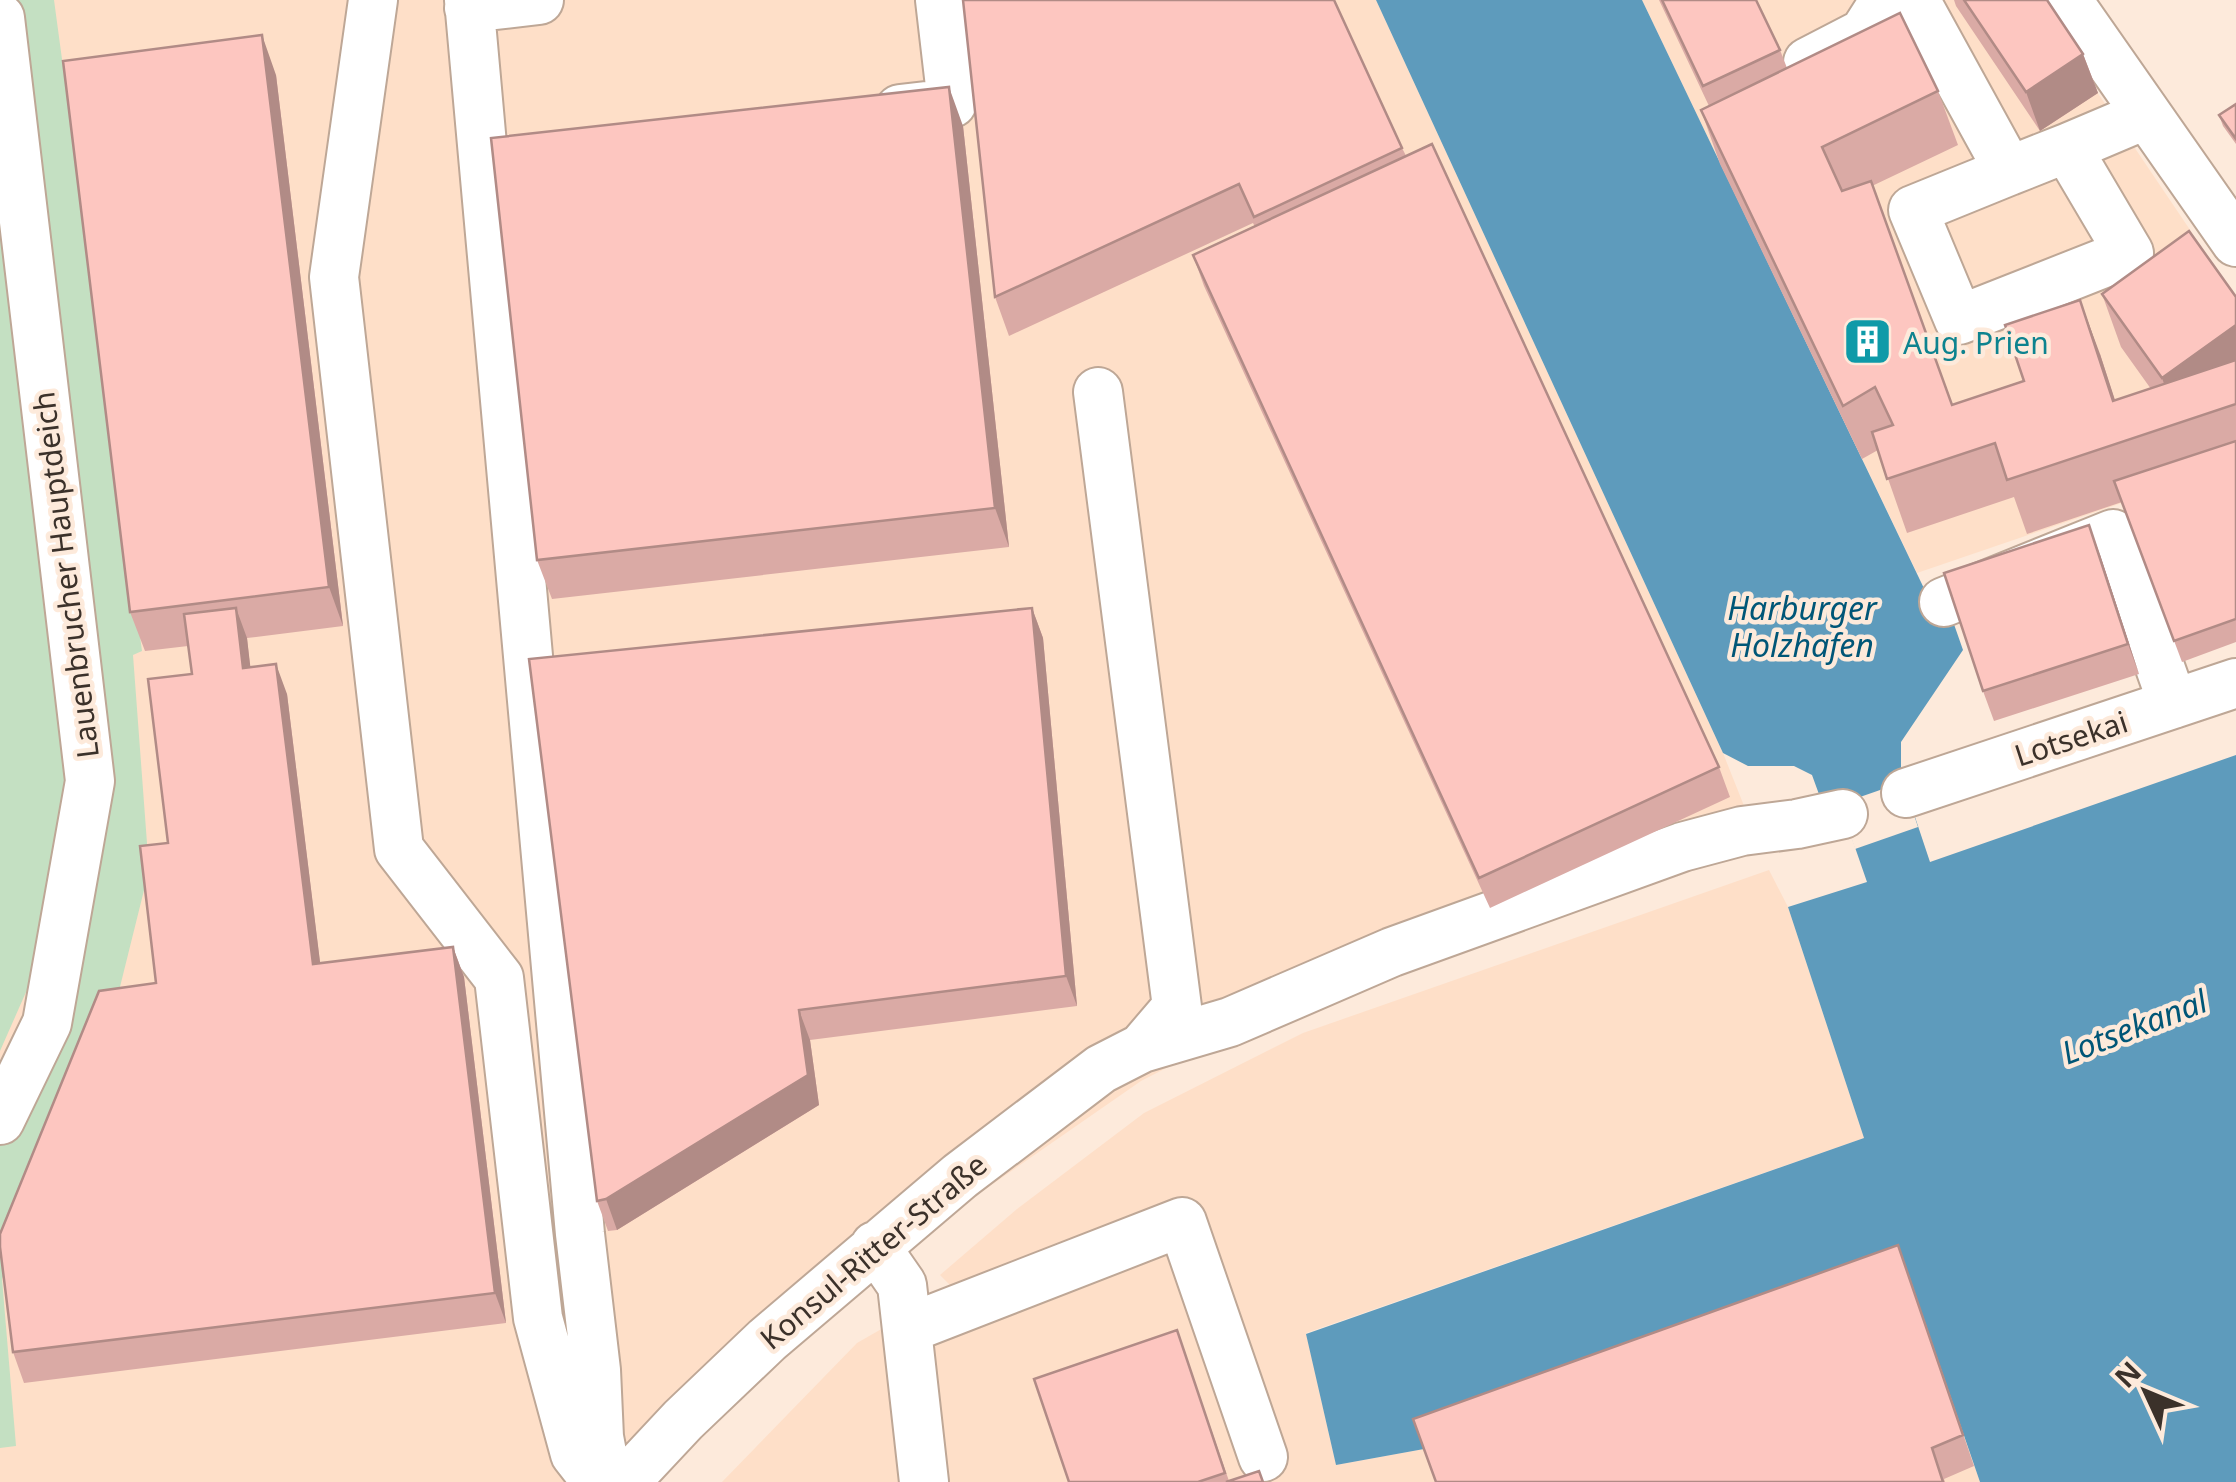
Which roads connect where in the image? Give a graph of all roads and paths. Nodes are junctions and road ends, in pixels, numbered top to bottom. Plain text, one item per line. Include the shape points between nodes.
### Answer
1 (373, 0) edge
2 (539, 0) edge
3 (940, 0) edge
4 (1885, 0) edge
5 (1915, 0) edge
6 (2067, 0) edge
7 (469, 4) edge
8 (0, 18) edge
9 (1801, 66) edge
10 (854, 115) edge
11 (2145, 115) junction
12 (2067, 148) junction
13 (2009, 171) junction
14 (2236, 242) edge
15 (1098, 392) dead end
16 (1944, 602) edge
17 (2236, 683) edge
18 (2174, 704) junction
19 (1906, 792) dead end
20 (1843, 814) dead end
21 (1142, 1048) junction
22 (0, 1120) edge
23 (875, 1246) junction
24 (908, 1330) junction
25 (1263, 1457) dead end
26 (597, 1482) edge
27 (607, 1482) edge
28 (626, 1482) edge
29 (924, 1482) edge

1 - 26 street via 334,277 400,849 499,978 538,1318 575,1454
2 - 7 street
3 - 10 street via 952,103
4 - 9 street via 1864,33
5 - 13 street
6 - 11 street
7 - 27 street via 503,156 580,1234
8 - 22 street, Lauenbrucher Hauptdeich via 90,781 47,1023
11 - 12 street
11 - 14 street
12 - 13 street
12 - 13 street via 2128,253 1959,320 1913,210
15 - 21 street via 1177,1007
16 - 18 street via 2114,534
17 - 18 street, Lotsekai
18 - 19 street, Lotsekai
20 - 21 street via 1682,847 1392,952 1230,1022
21 - 23 street, Konsul-Ritter-Straße via 1045,1109
23 - 24 street via 902,1284
23 - 28 street, Konsul-Ritter-Straße via 767,1340
24 - 25 street via 1182,1222
24 - 29 street

